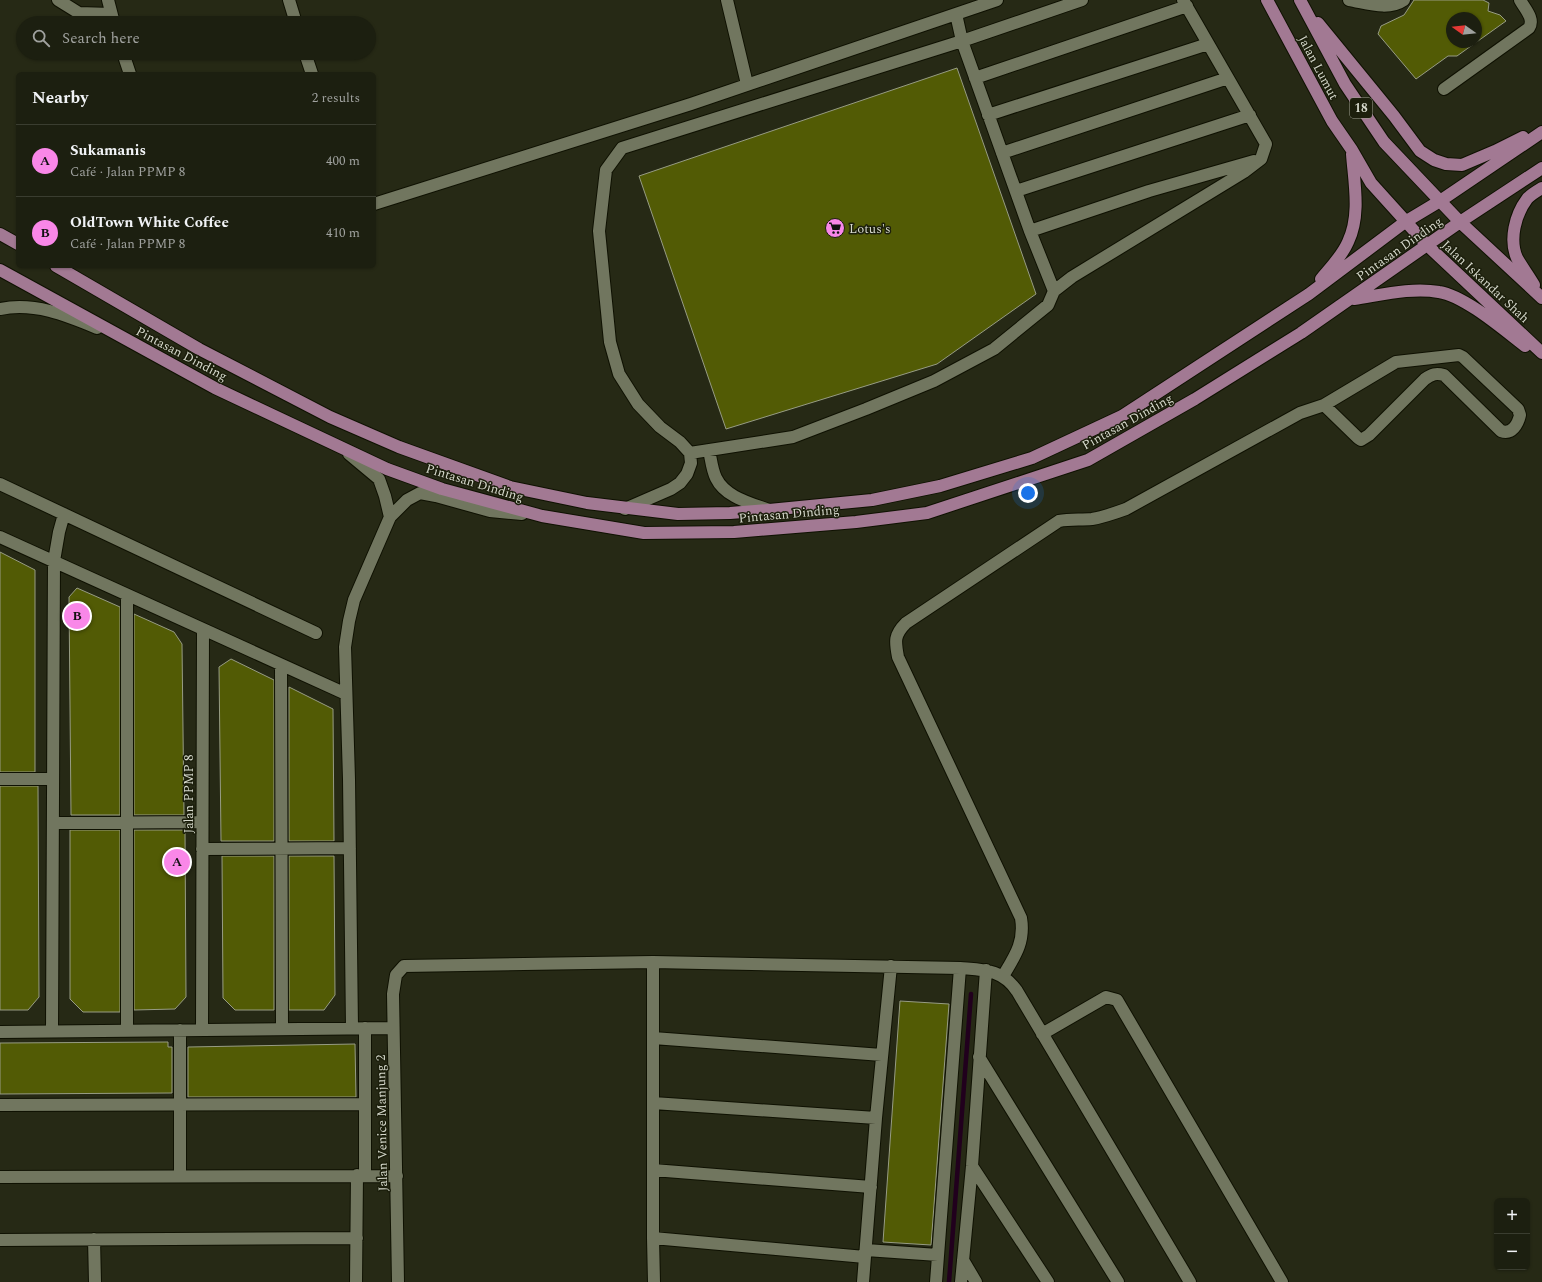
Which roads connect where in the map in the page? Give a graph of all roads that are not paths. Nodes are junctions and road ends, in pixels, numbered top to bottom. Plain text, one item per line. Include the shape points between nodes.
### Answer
1 (58, 0) edge
2 (108, 0) edge
3 (289, 0) edge
4 (727, 0) edge
5 (997, 0) edge
6 (1082, 0) edge
7 (1267, 0) edge
8 (1349, 0) edge
9 (1404, 0) edge
10 (1520, 0) edge
11 (1300, 1) edge
12 (1185, 3) edge
13 (956, 14) junction
14 (99, 16) edge
15 (112, 16) edge
16 (294, 16) edge
17 (962, 41) junction
18 (1208, 44) junction
19 (126, 60) edge
20 (307, 60) edge
21 (129, 72) edge
22 (311, 72) edge
23 (975, 78) junction
24 (1228, 78) junction
25 (747, 84) junction
26 (1444, 89) dead end
27 (691, 104) junction
28 (988, 115) junction
29 (1250, 115) junction
30 (697, 124) junction
31 (1542, 127) edge
32 (1542, 132) edge
33 (1352, 150) junction
34 (1002, 153) junction
35 (1261, 159) junction
36 (1542, 168) edge
37 (1542, 188) edge
38 (1016, 191) junction
39 (1440, 201) junction
40 (376, 203) edge
41 (1405, 222) junction
42 (1460, 222) junction
43 (1030, 231) junction
44 (0, 234) edge
45 (16, 243) edge
46 (1427, 245) junction
47 (59, 268) edge
48 (0, 270) edge
49 (1054, 291) junction
50 (1309, 294) junction
51 (1542, 298) edge
52 (1351, 299) junction
53 (0, 309) edge
54 (129, 341) junction
55 (1542, 353) edge
56 (1542, 358) edge
57 (1324, 405) junction
58 (334, 443) junction
59 (709, 450) junction
60 (690, 453) junction
61 (0, 484) edge
62 (625, 509) junction
63 (769, 510) junction
64 (64, 514) junction
65 (542, 516) junction
66 (390, 517) junction
67 (0, 536) edge
68 (54, 561) junction
69 (127, 595) junction
70 (202, 630) junction
71 (316, 633) dead end
72 (281, 665) junction
73 (346, 694) junction
74 (0, 779) edge
75 (53, 779) junction
76 (127, 822) junction
77 (202, 822) junction
78 (53, 823) junction
79 (281, 848) junction
80 (350, 848) junction
81 (202, 849) junction
82 (653, 962) junction
83 (891, 966) junction
84 (960, 968) junction
85 (986, 970) junction
86 (1003, 976) junction
87 (352, 1028) junction
88 (365, 1028) junction
89 (393, 1028) junction
90 (282, 1029) junction
91 (180, 1030) junction
92 (202, 1030) junction
93 (127, 1031) junction
94 (0, 1032) edge
95 (52, 1032) junction
96 (1042, 1034) junction
97 (653, 1038) junction
98 (882, 1055) junction
99 (979, 1057) junction
100 (653, 1103) junction
101 (365, 1104) junction
102 (0, 1105) edge
103 (180, 1105) junction
104 (876, 1118) junction
105 (972, 1166) junction
106 (653, 1170) junction
107 (361, 1175) junction
108 (180, 1176) junction
109 (397, 1176) junction
110 (0, 1177) edge
111 (871, 1187) junction
112 (356, 1238) junction
113 (653, 1238) junction
114 (94, 1239) junction
115 (0, 1240) edge
116 (866, 1253) junction
117 (938, 1255) junction
118 (964, 1260) junction
119 (1184, 1280) edge
120 (95, 1282) edge
121 (356, 1282) edge
122 (398, 1282) edge
123 (654, 1282) edge
124 (863, 1282) edge
125 (936, 1282) edge
126 (962, 1282) edge
127 (976, 1282) edge
128 (1048, 1282) edge
129 (1118, 1282) edge
130 (1282, 1282) edge

1 - 14 street via 79,13
2 - 15 street
3 - 16 street
4 - 25 street
5 - 13 street
6 - 17 street
7 - 33 main road, Jalan Lumut / 18 via 1332,121
8 - 9 street via 1384,6 1398,4
10 - 26 street via 1531,19 1529,28
11 - 31 main road via 1420,151 1434,160 1446,164 1462,164 1495,151
11 - 39 main road, Jalan Lumut / 18 via 1345,84 1384,142
12 - 18 street
12 - 23 street
13 - 17 street
13 - 25 street
17 - 23 street
17 - 30 street
18 - 24 street
18 - 28 street
19 - 21 street
20 - 22 street
23 - 28 street
24 - 29 street
24 - 34 street
25 - 27 street
27 - 30 street
27 - 40 street
28 - 34 street
29 - 35 street via 1266,144
29 - 38 street
30 - 60 street via 622,148 606,170 599,231 610,342 619,374 638,404
32 - 39 main road, Pintasan Dinding
33 - 41 main road, Jalan Lumut / 18 via 1371,183
33 - 50 main road via 1356,196 1355,224 1337,260
34 - 38 street
35 - 43 street via 1149,191
35 - 49 street via 1244,172 1072,277
36 - 42 main road, Pintasan Dinding
37 - 51 main road via 1527,198 1513,234 1513,245 1518,259
38 - 43 street
39 - 41 main road, Pintasan Dinding
39 - 42 main road, 18
41 - 46 main road, 18
41 - 50 main road, Pintasan Dinding
42 - 46 main road, Pintasan Dinding
42 - 51 main road, Jalan Iskandar Shah / 18
43 - 49 street
44 - 45 main road
46 - 52 main road, Pintasan Dinding
46 - 55 main road, Jalan Iskandar Shah / 18
47 - 62 main road, Pintasan Dinding via 199,349 330,417 392,444 510,488
48 - 54 main road, Pintasan Dinding
49 - 59 street via 1048,305 994,349 934,381 793,437
50 - 63 main road, Pintasan Dinding via 1122,416 1032,458 940,486 880,498
52 - 56 main road via 1412,291 1440,292 1466,303
52 - 65 main road, Pintasan Dinding via 1195,399 1088,460 927,513 856,522 734,532 644,533
53 - 54 street via 29,307 58,313
54 - 58 main road, Pintasan Dinding via 215,388
57 - 57 street via 1396,362 1456,355 1463,357 1518,409 1520,415 1516,426 1510,431 1501,431 1444,375 1438,373 1425,379 1361,440
57 - 86 street via 1300,413 1126,509 1090,519 1059,521 906,623 897,632 895,643 898,657 1021,918 1022,940
58 - 65 main road, Pintasan Dinding via 387,469 442,489
58 - 66 street via 379,479
59 - 60 street
59 - 63 street via 715,477 722,488 734,496
60 - 62 street via 691,463 680,483 672,489
61 - 64 street
62 - 63 main road, Pintasan Dinding via 678,514
64 - 68 street
64 - 71 street
65 - 66 street via 490,511 420,493 407,500
66 - 73 street via 354,600 349,620 345,647
67 - 68 street
68 - 69 street
68 - 75 street
69 - 70 street
69 - 76 street
70 - 72 street
70 - 77 street, Jalan PPMP 8
72 - 73 street
72 - 79 street
73 - 80 street
74 - 75 street
75 - 78 street
76 - 77 street
76 - 78 street
76 - 93 street
77 - 81 street, Jalan PPMP 8
78 - 95 street
79 - 80 street
79 - 81 street
79 - 90 street
80 - 87 street
81 - 92 street, Jalan PPMP 8
82 - 83 street
82 - 89 street, Jalan Venice Manjung 2 via 404,966 396,975
82 - 97 street
83 - 84 street
83 - 98 street
84 - 85 street
84 - 117 street
85 - 86 street
85 - 99 street
86 - 96 street via 1011,982
87 - 88 street
87 - 90 street
88 - 89 street
88 - 101 street
89 - 109 street, Jalan Venice Manjung 2
90 - 92 street
91 - 92 street
91 - 93 street
91 - 103 street
93 - 95 street
94 - 95 street
96 - 119 street
96 - 130 street via 1106,997 1117,1000
97 - 98 street
97 - 100 street
98 - 104 street
99 - 105 street
99 - 129 street
100 - 104 street
100 - 106 street
101 - 103 street
101 - 107 street
102 - 103 street
103 - 108 street
104 - 111 street
105 - 118 street
105 - 128 street
106 - 111 street
106 - 113 street
107 - 108 street
107 - 109 street
107 - 112 street
108 - 110 street
109 - 122 street, Jalan Venice Manjung 2
111 - 116 street
112 - 114 street
112 - 121 street
113 - 116 street
113 - 123 street
114 - 115 street
114 - 120 street
116 - 117 street
116 - 124 street
117 - 125 street
118 - 126 street
118 - 127 street

